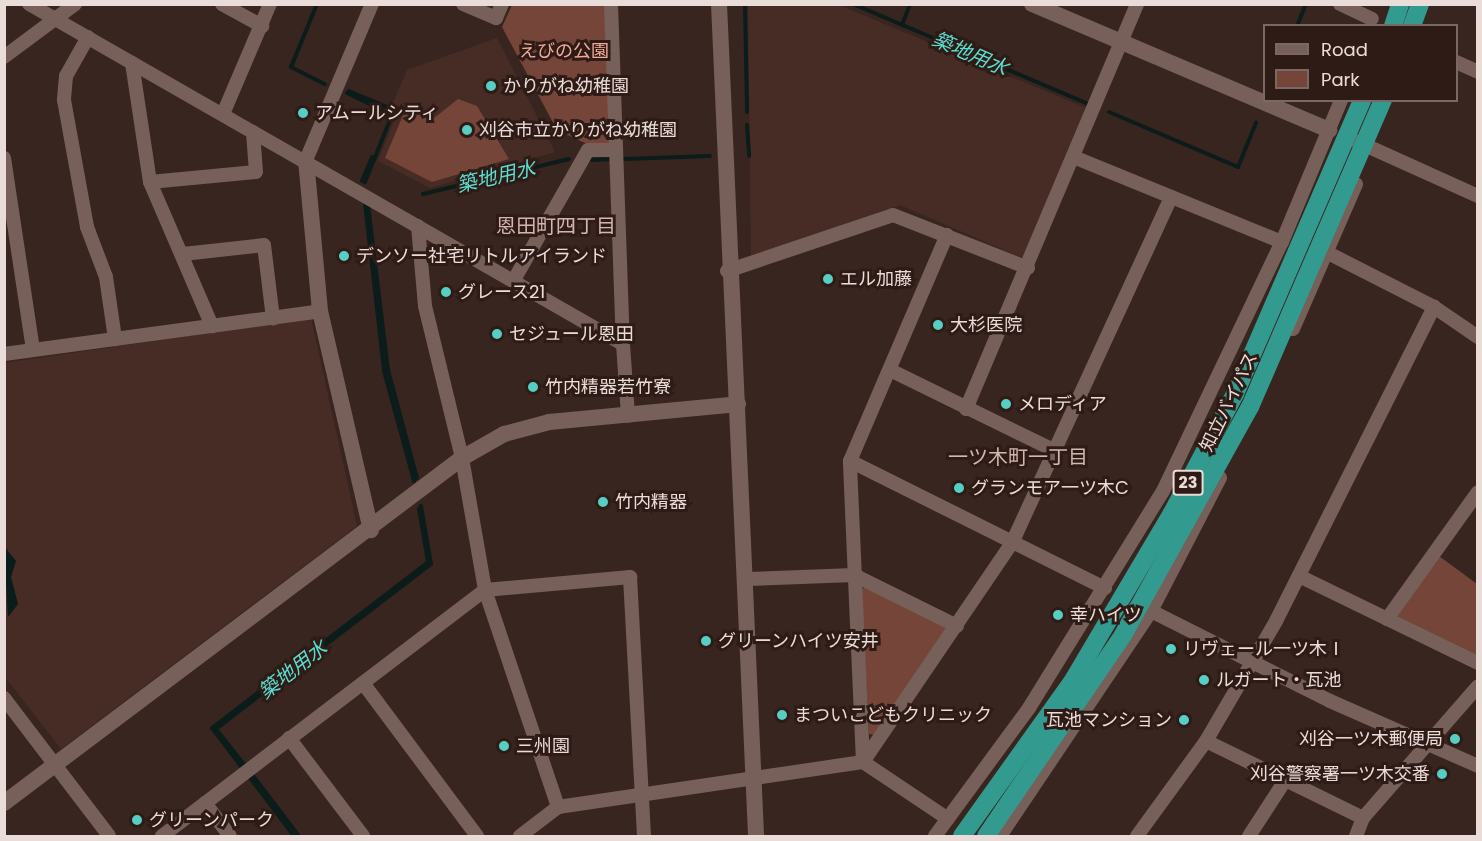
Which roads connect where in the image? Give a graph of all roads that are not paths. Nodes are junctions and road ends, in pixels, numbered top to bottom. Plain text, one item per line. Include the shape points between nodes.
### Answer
1 (29, 4) edge
2 (75, 4) edge
3 (222, 4) edge
4 (270, 4) edge
5 (372, 4) edge
6 (463, 4) edge
7 (502, 4) edge
8 (611, 4) edge
9 (719, 4) edge
10 (1032, 4) edge
11 (1137, 4) edge
12 (1340, 4) edge
13 (1378, 4) edge
14 (1400, 4) edge
15 (1419, 4) edge
16 (1425, 4) edge
17 (56, 18) junction
18 (1371, 22) edge
19 (1394, 24) edge
20 (1413, 24) edge
21 (1418, 24) edge
22 (262, 26) junction
23 (88, 37) junction
24 (1120, 42) junction
25 (4, 57) edge
26 (132, 63) junction
27 (1458, 63) edge
28 (1478, 72) edge
29 (1340, 102) edge
30 (1361, 102) edge
31 (1382, 102) edge
32 (1386, 102) edge
33 (224, 114) junction
34 (1329, 130) junction
35 (254, 132) junction
36 (1370, 147) junction
37 (616, 150) junction
38 (4, 158) edge
39 (1076, 158) junction
40 (306, 160) junction
41 (150, 182) junction
42 (1478, 196) edge
43 (1171, 197) junction
44 (418, 226) junction
45 (947, 235) junction
46 (1282, 242) junction
47 (1328, 253) junction
48 (183, 254) junction
49 (1028, 268) junction
50 (727, 272) junction
51 (515, 278) junction
52 (1434, 307) junction
53 (320, 311) junction
54 (273, 318) junction
55 (212, 326) junction
56 (1478, 337) edge
57 (115, 339) junction
58 (623, 344) junction
59 (33, 350) junction
60 (4, 354) edge
61 (890, 370) junction
62 (738, 404) junction
63 (966, 409) junction
64 (628, 416) junction
65 (1053, 450) junction
66 (462, 458) junction
67 (850, 461) junction
68 (1478, 492) edge
69 (371, 530) junction
70 (1012, 543) junction
71 (854, 575) junction
72 (1299, 576) junction
73 (748, 579) junction
74 (1105, 588) junction
75 (485, 590) junction
76 (1151, 611) junction
77 (1386, 619) junction
78 (957, 626) junction
79 (1251, 663) junction
80 (1478, 663) edge
81 (363, 683) junction
82 (1478, 686) edge
83 (4, 699) edge
84 (289, 738) junction
85 (1206, 741) junction
86 (1425, 744) junction
87 (863, 762) junction
88 (56, 766) junction
89 (1478, 766) edge
90 (754, 777) junction
91 (1286, 779) junction
92 (642, 792) junction
93 (4, 803) edge
94 (206, 803) junction
95 (558, 807) junction
96 (1363, 818) junction
97 (948, 819) junction
98 (109, 837) edge
99 (162, 837) edge
100 (230, 837) edge
101 (363, 837) edge
102 (477, 837) edge
103 (520, 837) edge
104 (644, 837) edge
105 (756, 837) edge
106 (935, 837) edge
107 (962, 837) edge
108 (986, 837) edge
109 (1000, 837) edge
110 (1137, 837) edge
111 (1249, 837) edge
112 (1356, 837) edge

1 - 17 street
2 - 17 street
3 - 22 street
4 - 22 street
5 - 40 street
6 - 7 street via 496,18
8 - 37 street
9 - 50 street
10 - 24 street
11 - 24 street
12 - 18 street
13 - 18 street
14 - 19 highway
15 - 20 highway
16 - 21 street
17 - 23 street
17 - 25 street
22 - 33 street
23 - 26 street
23 - 57 street via 66,76 64,100 87,227 106,277
24 - 34 street
24 - 39 street
26 - 33 street
26 - 41 street
27 - 28 street
29 - 34 street
30 - 107 highway, 知立バイパス / 23 via 1235,394 1172,513 1072,682
31 - 108 highway, 知立バイパス / 23 via 1250,407 1123,635
32 - 36 street
33 - 35 street
34 - 36 street
34 - 46 street
35 - 40 street
35 - 41 street via 256,172
36 - 42 street
36 - 47 street
37 - 51 street via 588,150
37 - 58 street
38 - 59 street
39 - 43 street
39 - 49 street
40 - 44 street
40 - 53 street
41 - 48 street
43 - 46 street
43 - 65 street
44 - 51 street
44 - 66 street via 425,306
45 - 49 street
45 - 50 street via 893,215
45 - 61 street
46 - 74 street via 1163,491
47 - 52 street
47 - 76 street via 1261,400
48 - 54 street via 264,245
48 - 55 street
49 - 63 street
50 - 62 street
51 - 58 street
52 - 56 street
52 - 72 street
53 - 54 street
53 - 69 street
54 - 55 street
55 - 57 street
57 - 59 street
58 - 64 street
59 - 60 street
61 - 63 street
61 - 67 street
62 - 64 street
62 - 73 street
63 - 65 street
64 - 66 street via 549,422 504,434
65 - 70 street
66 - 69 street
66 - 75 street
67 - 70 street
67 - 71 street
68 - 77 street
69 - 88 street
70 - 74 street
70 - 78 street
71 - 73 street
71 - 78 street
71 - 87 street
72 - 77 street
72 - 79 street
73 - 90 street
74 - 97 street via 1029,708
75 - 81 street
75 - 92 street via 630,577
75 - 95 street
76 - 79 street
76 - 109 street
77 - 80 street
78 - 87 street
79 - 85 street
79 - 86 street
81 - 84 street
81 - 102 street
82 - 86 street
83 - 88 street
84 - 94 street
84 - 101 street
85 - 91 street
85 - 110 street
86 - 89 street
86 - 96 street
87 - 90 street
87 - 97 street
88 - 93 street
88 - 98 street
90 - 92 street
90 - 105 street
91 - 96 street
91 - 111 street
92 - 95 street
92 - 104 street
94 - 99 street
94 - 100 street
95 - 103 street
96 - 112 street
97 - 106 street

